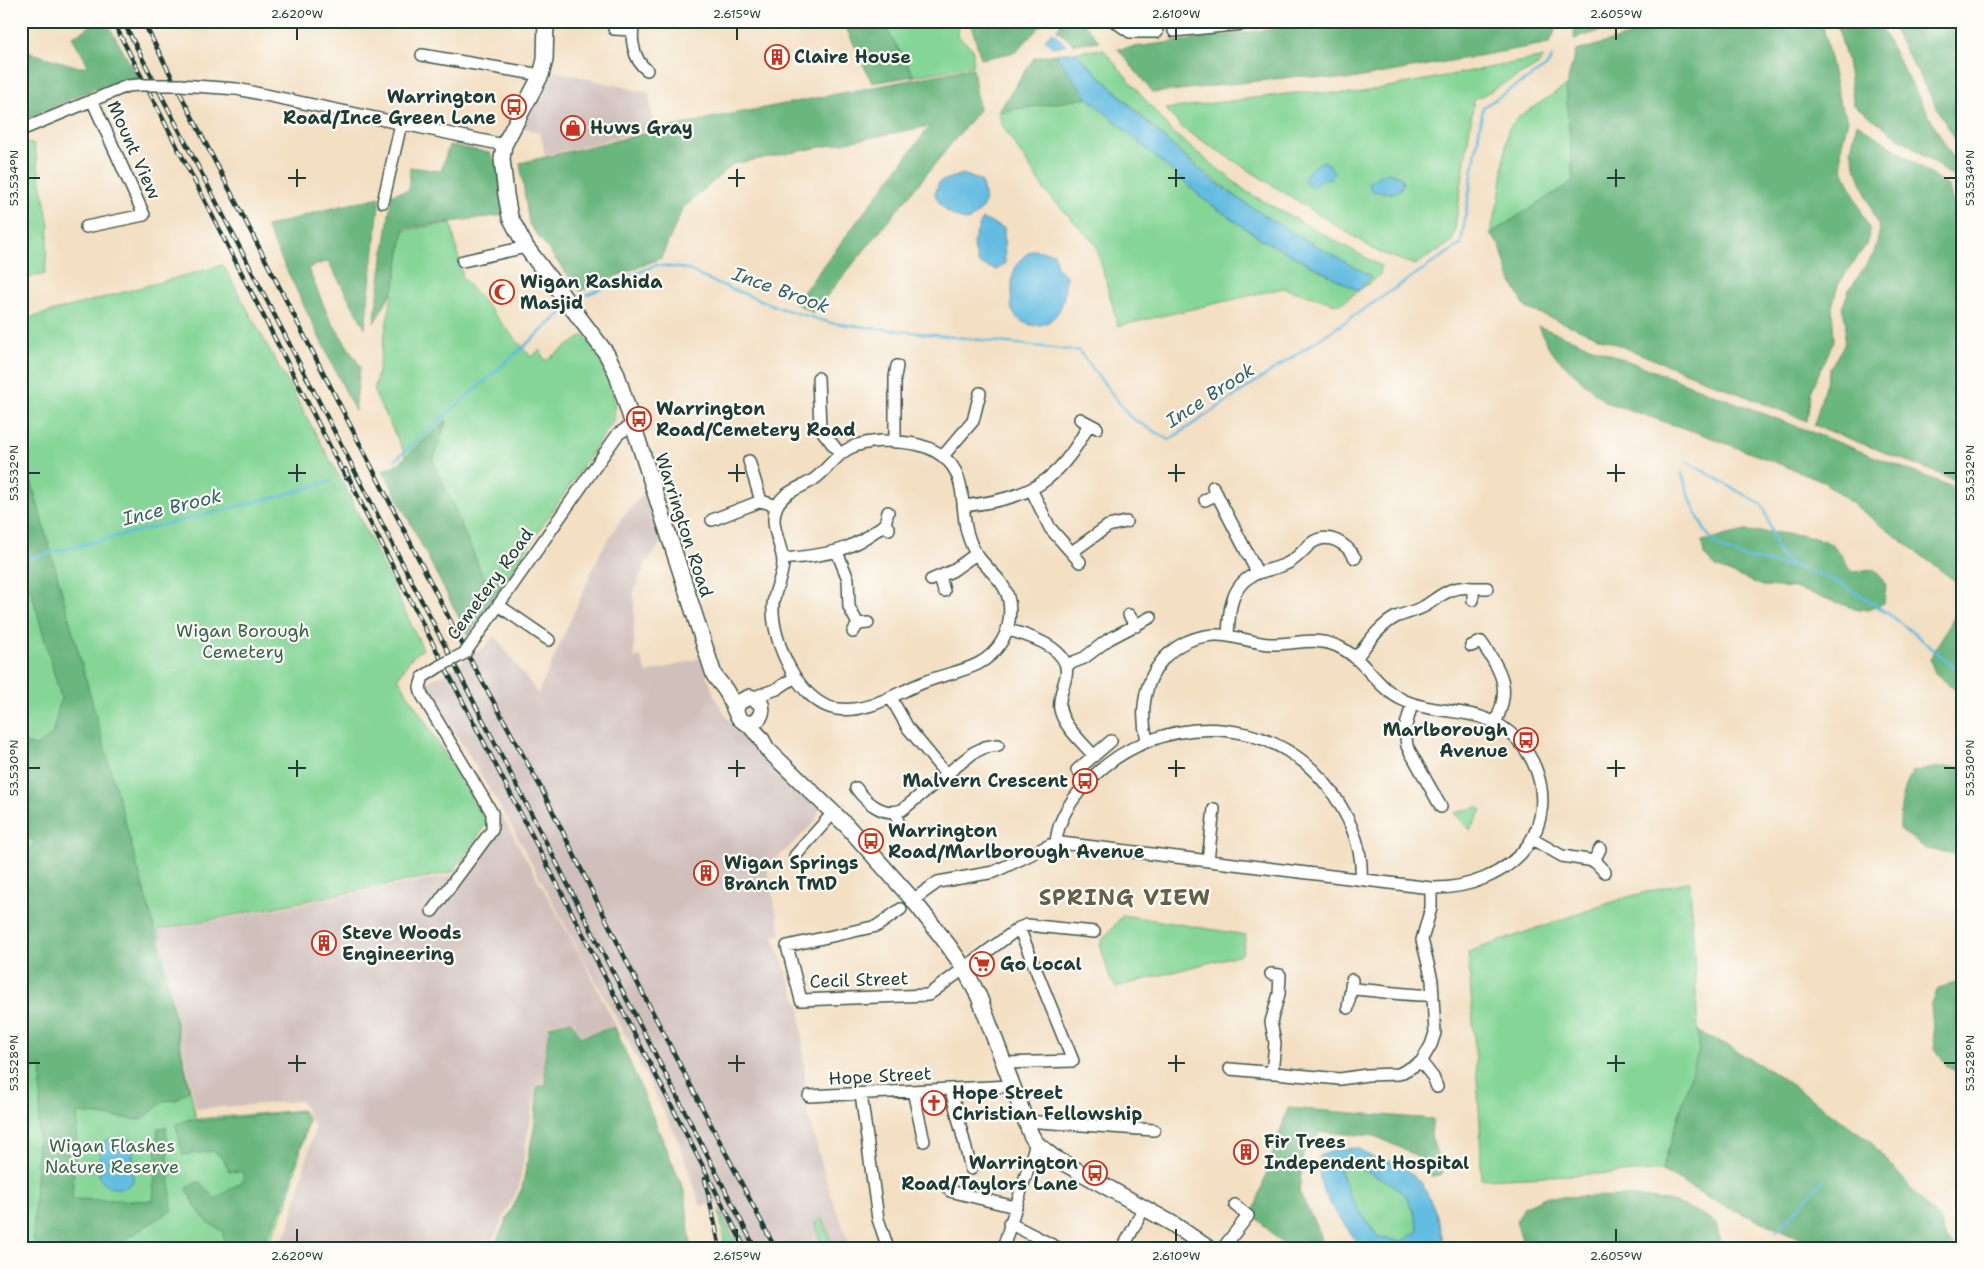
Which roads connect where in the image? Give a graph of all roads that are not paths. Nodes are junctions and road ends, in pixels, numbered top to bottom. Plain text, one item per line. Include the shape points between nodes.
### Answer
1 (546, 21) edge
2 (1264, 21) edge
3 (1109, 22) edge
4 (1208, 24) edge
5 (634, 26) edge
6 (614, 29) dead end
7 (1174, 31) dead end
8 (1157, 32) dead end
9 (422, 55) dead end
10 (647, 70) dead end
11 (541, 74) junction
12 (92, 100) junction
13 (401, 124) junction
14 (21, 130) edge
15 (504, 145) junction
16 (384, 202) dead end
17 (86, 226) dead end
18 (526, 247) junction
19 (463, 261) dead end
20 (897, 366) dead end
21 (815, 386) dead end
22 (980, 393) dead end
23 (1089, 424) dead end
24 (632, 426) junction
25 (895, 442) junction
26 (840, 454) junction
27 (944, 456) junction
28 (748, 461) dead end
29 (1031, 489) junction
30 (1205, 500) dead end
31 (761, 502) junction
32 (777, 506) junction
33 (963, 506) junction
34 (888, 512) dead end
35 (709, 522) dead end
36 (1128, 522) dead end
37 (837, 552) junction
38 (1072, 552) junction
39 (976, 554) junction
40 (783, 560) junction
41 (1355, 560) dead end
42 (1080, 562) dead end
43 (1257, 572) junction
44 (1487, 588) dead end
45 (944, 591) dead end
46 (498, 605) junction
47 (1128, 615) dead end
48 (1151, 618) dead end
49 (859, 626) dead end
50 (1136, 626) junction
51 (1008, 630) junction
52 (1228, 636) junction
53 (549, 640) dead end
54 (1476, 640) dead end
55 (1356, 658) junction
56 (1066, 664) junction
57 (795, 677) junction
58 (726, 690) junction
59 (891, 698) junction
60 (1412, 704) junction
61 (754, 709) junction
62 (1495, 723) junction
63 (983, 734) dead end
64 (1147, 740) junction
65 (1111, 741) dead end
66 (998, 745) dead end
67 (985, 747) junction
68 (1094, 756) junction
69 (1077, 770) dead end
70 (946, 774) junction
71 (856, 788) dead end
72 (1440, 799) dead end
73 (1214, 809) dead end
74 (834, 812) junction
75 (896, 812) junction
76 (899, 827) dead end
77 (1532, 839) junction
78 (1056, 844) junction
79 (1600, 849) dead end
80 (795, 856) dead end
81 (1208, 860) junction
82 (1594, 861) junction
83 (1605, 872) dead end
84 (1361, 878) junction
85 (1432, 888) junction
86 (899, 908) junction
87 (432, 910) dead end
88 (1018, 928) junction
89 (1094, 932) dead end
90 (964, 968) junction
91 (1280, 975) dead end
92 (1433, 995) junction
93 (1348, 1008) dead end
94 (1421, 1062) junction
95 (1003, 1063) junction
96 (1230, 1069) dead end
97 (1272, 1073) junction
98 (1011, 1086) junction
99 (1436, 1087) dead end
100 (951, 1090) junction
101 (913, 1091) junction
102 (861, 1094) junction
103 (809, 1096) dead end
104 (1025, 1121) junction
105 (1154, 1130) dead end
106 (924, 1141) dead end
107 (1036, 1143) junction
108 (971, 1169) dead end
109 (950, 1191) dead end
110 (1235, 1205) dead end
111 (1014, 1207) junction
112 (1144, 1208) junction
113 (1009, 1223) junction
114 (888, 1248) edge
115 (1003, 1248) edge
116 (1058, 1248) edge
117 (1123, 1248) edge
118 (1208, 1248) edge
119 (1223, 1248) edge

1 - 11 main road, Warrington Road
2 - 4 street
3 - 8 street via 1130,32
4 - 7 street
5 - 6 street
5 - 10 street via 638,61
9 - 11 street
11 - 15 main road, Warrington Road
12 - 13 street, bridge via 139,85 237,89
12 - 14 street
12 - 17 street, Mount View via 144,215
13 - 15 street
13 - 16 street
15 - 18 main road, Warrington Road via 503,168 510,217
18 - 19 street
18 - 24 main road, Warrington Road via 606,353 616,372
20 - 25 street via 891,377
21 - 26 street via 820,428
22 - 27 street via 973,421
23 - 29 street via 1076,450 1060,470
24 - 46 street, Cemetery Road via 618,434
24 - 58 main road, Warrington Road via 714,676
25 - 26 street via 871,442
25 - 27 street via 922,445
26 - 32 street via 813,480 788,494
27 - 33 street via 956,472
28 - 31 street
29 - 33 street via 997,501
29 - 38 street via 1050,528
30 - 43 street via 1215,491
31 - 32 street
31 - 35 street
32 - 40 street via 775,527
33 - 39 street via 967,533
34 - 37 street via 887,527
36 - 38 street via 1108,526
37 - 40 street
37 - 49 street via 848,579 849,607
38 - 42 street
39 - 45 street via 935,579
39 - 51 street via 1005,590 1009,602
40 - 57 street via 773,615
41 - 43 street via 1340,542 1323,538 1313,542 1291,562
43 - 52 street via 1244,580 1235,593
44 - 55 street via 1473,594 1463,586 1449,589 1423,607 1380,628
46 - 53 street
46 - 87 street, Cemetery Road, bridge via 465,653 423,677 420,683 422,695 492,813 493,822 492,830
47 - 50 street
48 - 50 street
50 - 56 street via 1109,639 1084,658
51 - 56 street via 1045,643
51 - 59 street via 994,652 977,666 937,677
52 - 55 street via 1265,644 1319,641 1337,646
52 - 64 street via 1196,638 1176,648 1162,661 1152,676 1143,701 1142,716
54 - 62 street via 1504,685 1504,700
55 - 60 street via 1387,691
56 - 68 street via 1060,710 1064,720
57 - 59 street via 814,699 836,709 863,708
57 - 61 street
58 - 61 main road
58 - 61 main road, Warrington Road via 740,720
59 - 70 street via 908,728
60 - 62 street via 1478,716
60 - 72 street via 1405,730 1407,746
61 - 74 main road via 767,749
62 - 77 street via 1520,742 1539,778 1542,809
63 - 67 street
64 - 78 street via 1114,757 1080,791 1063,818
64 - 84 street via 1179,732 1209,730 1255,736 1279,747 1311,768 1335,796 1356,838
65 - 68 street
66 - 67 street
67 - 70 street
68 - 69 street
70 - 75 street
71 - 75 street via 860,801
73 - 81 street
74 - 80 street
74 - 86 main road
75 - 76 street
77 - 82 street via 1562,856
77 - 85 street via 1512,862 1481,880 1460,887
78 - 81 street
78 - 86 street via 994,872 938,882
79 - 82 street
81 - 84 street
82 - 83 street
84 - 85 street
85 - 92 street via 1431,908 1422,940
86 - 90 main road via 938,930
86 - 90 street, Cecil Street via 877,926 788,946 801,1000 928,995
88 - 89 street via 1034,924
88 - 90 street
88 - 95 street via 1073,1061
90 - 95 main road
91 - 97 street via 1271,1022 1275,1043
92 - 93 street via 1410,996 1351,985
92 - 94 street via 1434,1033
94 - 97 street via 1405,1072 1386,1076 1340,1079
94 - 99 street via 1433,1077
95 - 98 main road
96 - 97 street
98 - 100 street, Hope Street
98 - 104 main road
100 - 101 street, Hope Street
100 - 108 street
101 - 102 street, Hope Street
101 - 106 street
102 - 103 street, Hope Street
102 - 114 street via 878,1219
104 - 105 street
104 - 107 main road
107 - 111 street
107 - 112 main road via 1053,1158
109 - 111 street
110 - 119 street via 1248,1216
111 - 113 street
112 - 117 street
112 - 118 main road
113 - 115 street
113 - 116 street

